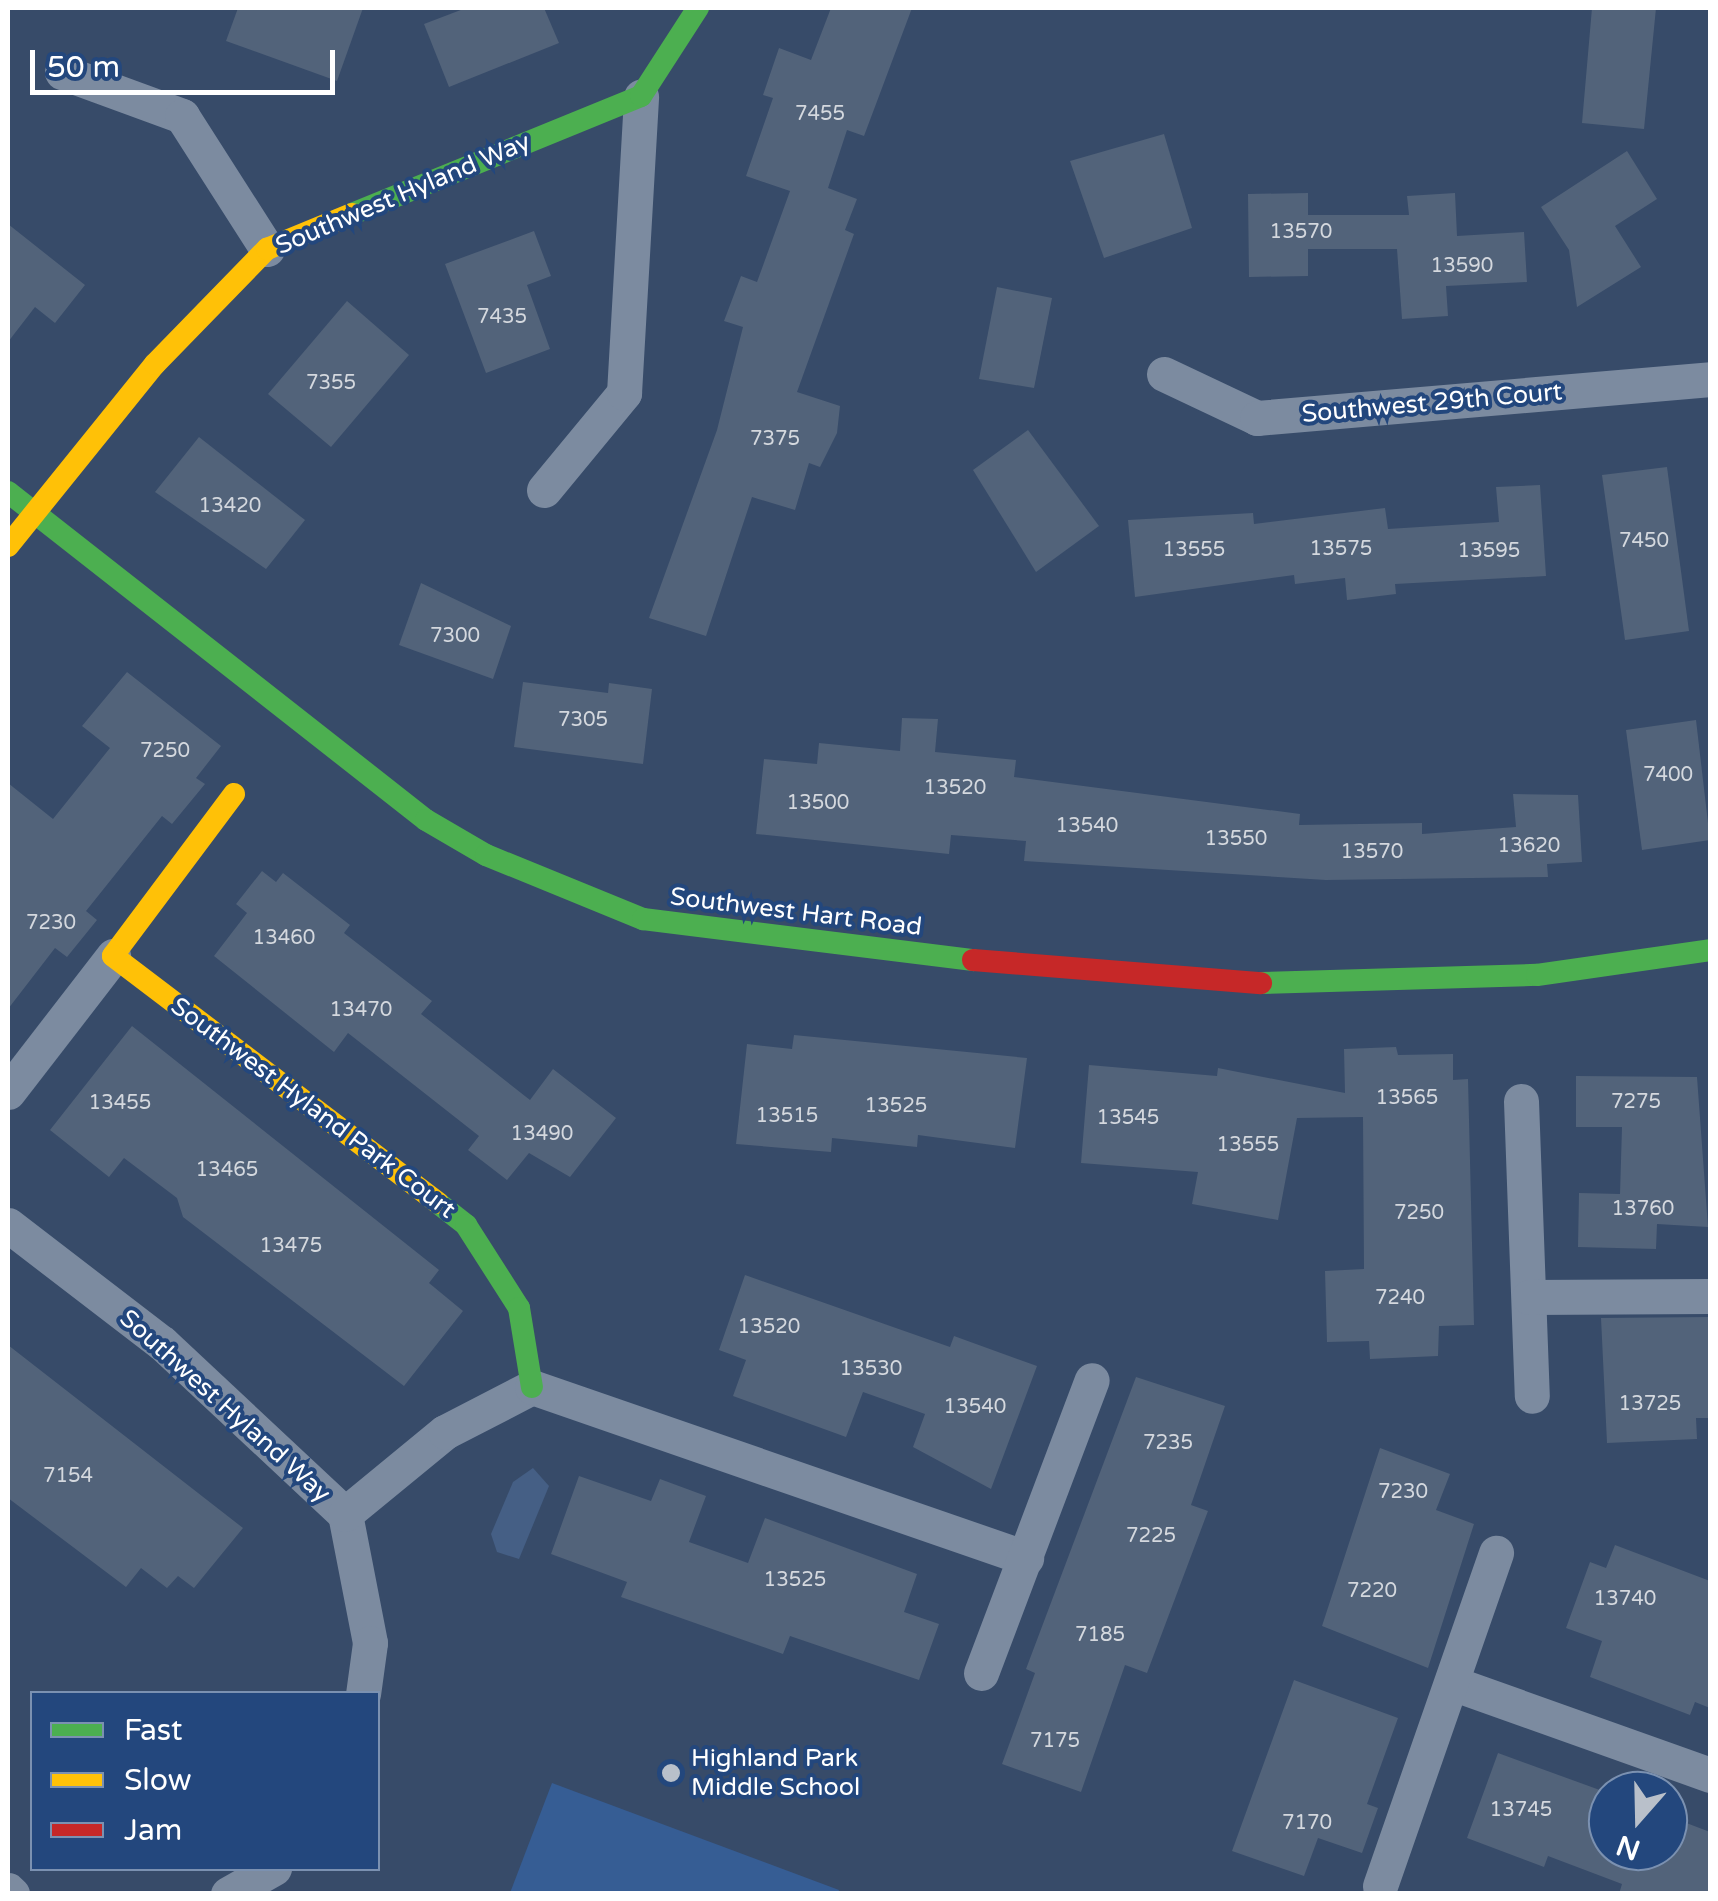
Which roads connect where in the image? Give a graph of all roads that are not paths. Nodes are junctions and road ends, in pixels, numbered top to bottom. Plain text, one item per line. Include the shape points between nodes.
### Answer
1 (698, 8) edge
2 (62, 72) dead end
3 (642, 96) junction
4 (268, 249) junction
5 (1164, 374) dead end
6 (1710, 379) edge
7 (544, 490) dead end
8 (8, 492) edge
9 (34, 514) junction
10 (8, 546) edge
11 (234, 794) dead end
12 (1710, 950) edge
13 (114, 956) junction
14 (8, 1092) edge
15 (1522, 1101) dead end
16 (8, 1226) edge
17 (1710, 1296) edge
18 (1528, 1297) junction
19 (1092, 1380) dead end
20 (532, 1388) junction
21 (1532, 1396) dead end
22 (345, 1514) junction
23 (1496, 1554) dead end
24 (1026, 1558) junction
25 (981, 1673) dead end
26 (1452, 1684) junction
27 (362, 1691) edge
28 (1710, 1775) edge
29 (269, 1871) edge
30 (1380, 1886) dead end
31 (228, 1894) edge

1 - 3 street
2 - 4 street via 182,116
3 - 4 street, Southwest Hyland Way
3 - 7 street via 624,393
4 - 9 street, Southwest Hyland Way via 154,364
5 - 6 street, Southwest 29th Court via 1257,418
8 - 9 street, Southwest Hart Road
9 - 10 street, Southwest Hyland Way
9 - 12 street, Southwest Hart Road via 426,820 486,855 643,919 1044,969 1323,987 1537,975
11 - 13 street
13 - 14 street
13 - 20 street, Southwest Hyland Park Court via 466,1225 520,1308
15 - 18 street
16 - 22 street, Southwest Hyland Way via 162,1343
17 - 18 street
18 - 21 street
19 - 24 street
20 - 22 street via 445,1432
20 - 24 street
22 - 27 street, Southwest Hyland Way via 370,1643
23 - 26 street
24 - 25 street
26 - 28 street
26 - 30 street
29 - 31 street

